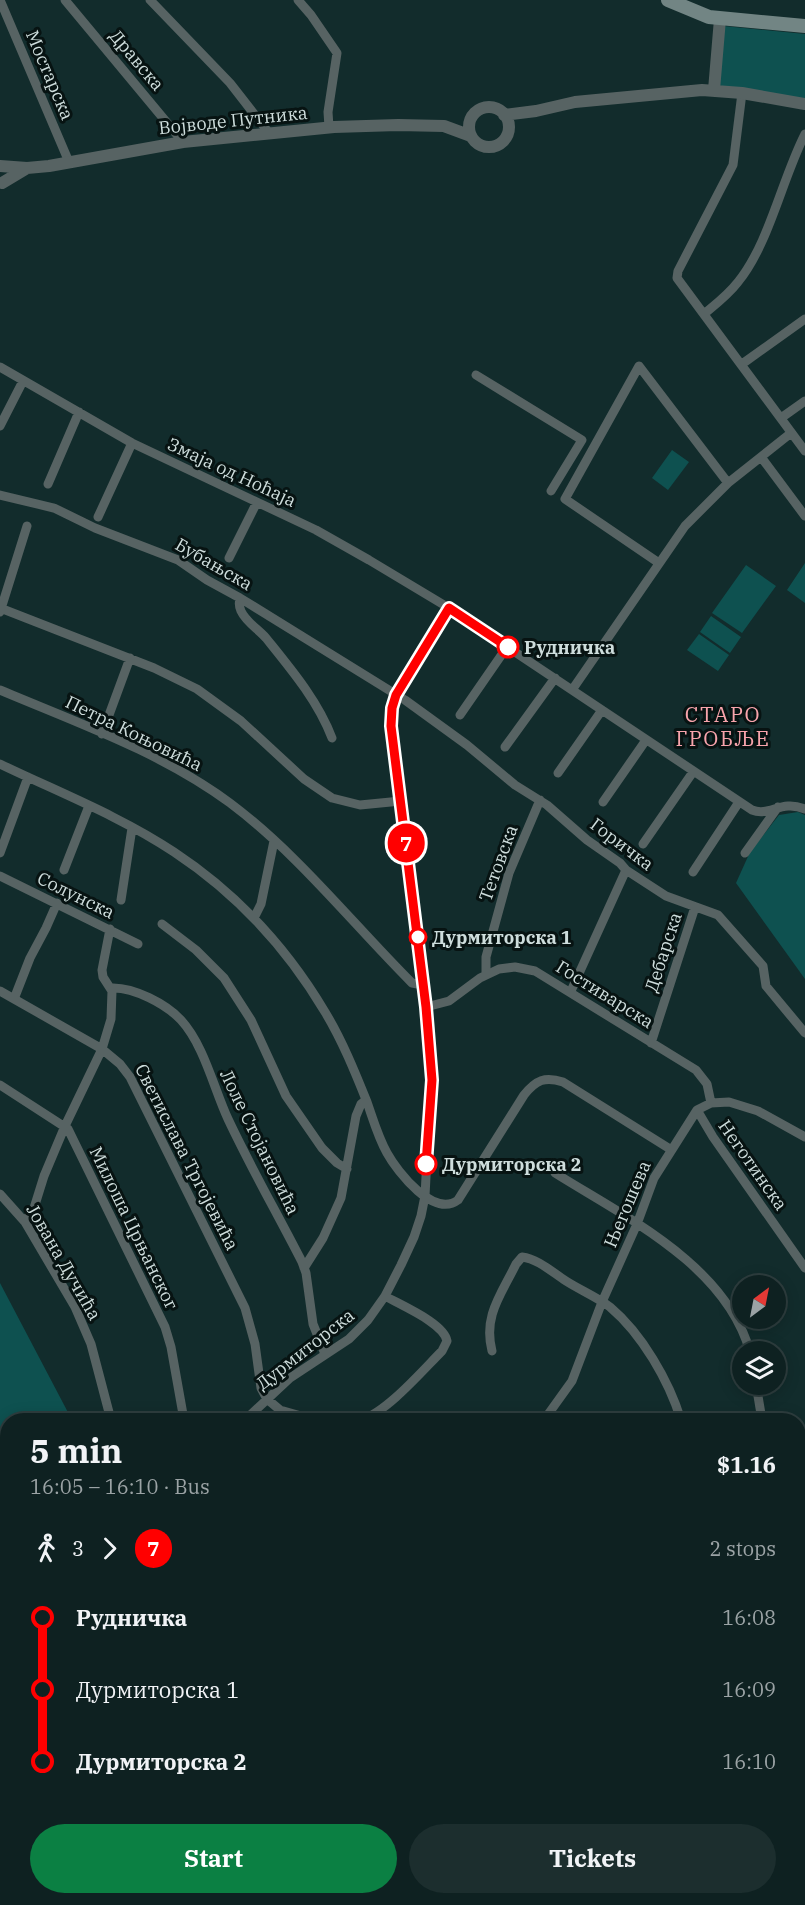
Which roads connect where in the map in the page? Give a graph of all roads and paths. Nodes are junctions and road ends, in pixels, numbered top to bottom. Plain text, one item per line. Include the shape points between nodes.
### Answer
1 (0, 0) edge
2 (65, 0) edge
3 (150, 0) edge
4 (298, 0) edge
5 (668, 0) edge
6 (720, 19) junction
7 (805, 26) edge
8 (714, 90) junction
9 (742, 93) junction
10 (805, 104) edge
11 (536, 111) junction
12 (504, 115) junction
13 (472, 118) junction
14 (444, 126) junction
15 (329, 127) junction
16 (509, 130) junction
17 (270, 133) junction
18 (805, 134) edge
19 (471, 136) junction
20 (183, 142) junction
21 (69, 162) junction
22 (0, 166) edge
23 (27, 168) junction
24 (1, 181) edge
25 (704, 314) junction
26 (805, 319) edge
27 (742, 364) junction
28 (0, 367) edge
29 (476, 375) dead end
30 (23, 381) junction
31 (805, 401) edge
32 (79, 412) junction
33 (781, 418) junction
34 (0, 426) edge
35 (791, 433) junction
36 (132, 443) junction
37 (805, 451) edge
38 (761, 457) junction
39 (728, 483) junction
40 (48, 484) dead end
41 (551, 491) dead end
42 (0, 495) edge
43 (257, 502) junction
44 (805, 516) edge
45 (98, 517) dead end
46 (27, 526) dead end
47 (229, 558) dead end
48 (659, 563) junction
49 (240, 598) junction
50 (449, 608) junction
51 (0, 609) edge
52 (507, 647) junction
53 (130, 658) junction
54 (555, 678) junction
55 (0, 690) edge
56 (572, 690) junction
57 (396, 695) junction
58 (602, 710) junction
59 (460, 715) dead end
60 (102, 734) junction
61 (332, 738) dead end
62 (646, 740) junction
63 (505, 747) dead end
64 (0, 764) edge
65 (693, 772) junction
66 (558, 773) dead end
67 (28, 777) junction
68 (540, 800) junction
69 (401, 801) junction
70 (603, 802) dead end
71 (739, 802) junction
72 (89, 806) junction
73 (778, 807) junction
74 (805, 809) edge
75 (132, 828) junction
76 (274, 841) junction
77 (643, 844) dead end
78 (0, 853) edge
79 (745, 853) dead end
80 (64, 870) dead end
81 (626, 870) junction
82 (693, 872) dead end
83 (0, 876) edge
84 (121, 900) dead end
85 (57, 903) junction
86 (695, 907) junction
87 (254, 918) junction
88 (162, 924) dead end
89 (110, 929) junction
90 (138, 944) dead end
91 (486, 974) junction
92 (423, 985) junction
93 (111, 988) junction
94 (0, 991) edge
95 (571, 991) junction
96 (14, 999) junction
97 (426, 1007) junction
98 (805, 1033) edge
99 (651, 1042) junction
100 (102, 1048) junction
101 (0, 1085) edge
102 (366, 1100) junction
103 (711, 1103) junction
104 (697, 1110) junction
105 (65, 1126) junction
106 (805, 1137) edge
107 (670, 1149) junction
108 (347, 1169) junction
109 (555, 1173) dead end
110 (0, 1194) edge
111 (424, 1196) junction
112 (25, 1222) junction
113 (637, 1224) junction
114 (304, 1268) junction
115 (805, 1268) edge
116 (385, 1296) junction
117 (602, 1302) junction
118 (745, 1341) edge
119 (492, 1352) dead end
120 (325, 1354) junction
121 (758, 1395) edge
122 (267, 1399) junction
123 (109, 1413) edge
124 (183, 1413) edge
125 (252, 1413) edge
126 (290, 1413) edge
127 (376, 1413) edge
128 (549, 1413) edge
129 (678, 1413) edge
130 (761, 1413) edge

1 - 21 street, Мостарска
2 - 20 street, Дравска
3 - 17 street via 230,83
4 - 15 street via 337,53
5 - 6 main road
6 - 7 main road
6 - 8 street
8 - 9 street, Војводе Путника
8 - 11 street, Војводе Путника via 575,102
9 - 10 street, Војводе Путника
9 - 25 street via 733,165 678,271 678,281
11 - 12 street, Војводе Путника
11 - 16 street, Војводе Путника
12 - 13 street, Војводе Путника via 487,108
12 - 16 street
13 - 14 street, Војводе Путника
13 - 19 street
14 - 15 street, Војводе Путника
14 - 19 street, Војводе Путника
15 - 17 street, Војводе Путника
16 - 19 street, Војводе Путника via 506,138 493,147 480,145
17 - 20 street, Војводе Путника
18 - 25 street via 747,269 726,296
20 - 21 street, Војводе Путника
21 - 23 street, Војводе Путника
22 - 23 street, Војводе Путника
23 - 24 street, Војводе Путника
25 - 27 street
26 - 27 street
27 - 33 street
28 - 30 street, Змаја од Ноћаја
29 - 41 street via 582,440
30 - 32 street, Змаја од Ноћаја
30 - 34 street
31 - 33 street
32 - 36 street, Змаја од Ноћаја
32 - 40 street
33 - 35 street
35 - 37 street
35 - 38 street
36 - 43 street, Змаја од Ноћаја
36 - 45 street
38 - 39 street
38 - 44 street
39 - 48 street via 685,526
39 - 48 street via 639,366 565,499
42 - 49 street, Бубањска via 54,508 167,555
43 - 47 street
43 - 50 street, Змаја од Ноћаја via 351,550
46 - 51 street
48 - 56 street
49 - 57 street, Бубањска
49 - 61 street via 242,614 264,635 310,696
50 - 52 street
50 - 57 street, Дурмиторска
51 - 53 street
52 - 54 street
52 - 59 street
53 - 60 street
53 - 69 street via 209,697 325,794 360,805
54 - 56 street
54 - 63 street
55 - 60 street, Петра Коњовића
56 - 58 street
57 - 68 street, Горичка
57 - 69 street, Дурмиторска via 391,726
58 - 62 street
58 - 66 street
60 - 76 street, Петра Коњовића via 206,786
62 - 65 street
62 - 70 street
64 - 67 street
65 - 71 street
65 - 77 street
67 - 72 street
67 - 78 street
68 - 81 street, Горичка
68 - 91 street, Тетовска via 509,873 486,957
69 - 92 street, Дурмиторска
71 - 73 street via 759,812
71 - 82 street
72 - 75 street
72 - 80 street
73 - 74 street via 792,805
73 - 79 street
75 - 84 street
75 - 87 street via 194,866
76 - 87 street via 261,904
76 - 92 street, Петра Коњовића via 411,983
81 - 86 street, Горичка via 666,896
81 - 95 street
83 - 85 street, Солунска
85 - 89 street, Солунска
85 - 96 street
86 - 98 street, Горичка via 718,915 763,966 766,986
86 - 99 street, Дебарска
87 - 102 street via 312,990
88 - 108 street via 224,978 251,1020 286,1096 322,1148
89 - 90 street, Солунска
89 - 93 street via 102,970
91 - 95 street, Гостиварска via 506,968 530,969
91 - 97 street, Гостиварска via 449,1001
92 - 97 street, Дурмиторска
93 - 100 street via 111,1019
93 - 114 street, Лоле Стојановића via 128,990 152,1001 185,1026
94 - 96 street, Светислава Тргојевића
95 - 99 street, Гостиварска
96 - 100 street, Светислава Тргојевића
97 - 111 street, Дурмиторска via 432,1080
99 - 103 street, Гостиварска via 699,1073 707,1084
100 - 105 street
100 - 122 street, Светислава Тргојевића via 134,1083 239,1294 250,1323 261,1388
101 - 105 street
102 - 108 street via 356,1116
102 - 111 street via 388,1154
103 - 104 street, Његошева
103 - 106 street via 745,1106
104 - 107 street, Његошева
104 - 115 street, Неготинска
105 - 112 street
105 - 124 street, Милоша Црњанског via 165,1327
107 - 111 street via 570,1087 542,1079 524,1095 457,1202 444,1206
107 - 113 street, Његошева
108 - 114 street via 337,1209
109 - 113 street
110 - 112 street, Јована Дучића
111 - 116 street, Дурмиторска via 414,1237
112 - 123 street, Јована Дучића via 79,1316
113 - 117 street, Његошева
113 - 118 street via 680,1254 708,1280 736,1320
114 - 120 street, Лоле Стојановића via 313,1324
116 - 120 street, Дурмиторска via 359,1330
116 - 127 street via 432,1323 444,1332 447,1341
117 - 119 street via 532,1258 522,1257 489,1319
117 - 128 street, Његошева via 572,1381
117 - 129 street via 620,1317 647,1352 666,1382
120 - 122 street, Дурмиторска
121 - 130 street
122 - 125 street, Дурмиторска
122 - 126 street

